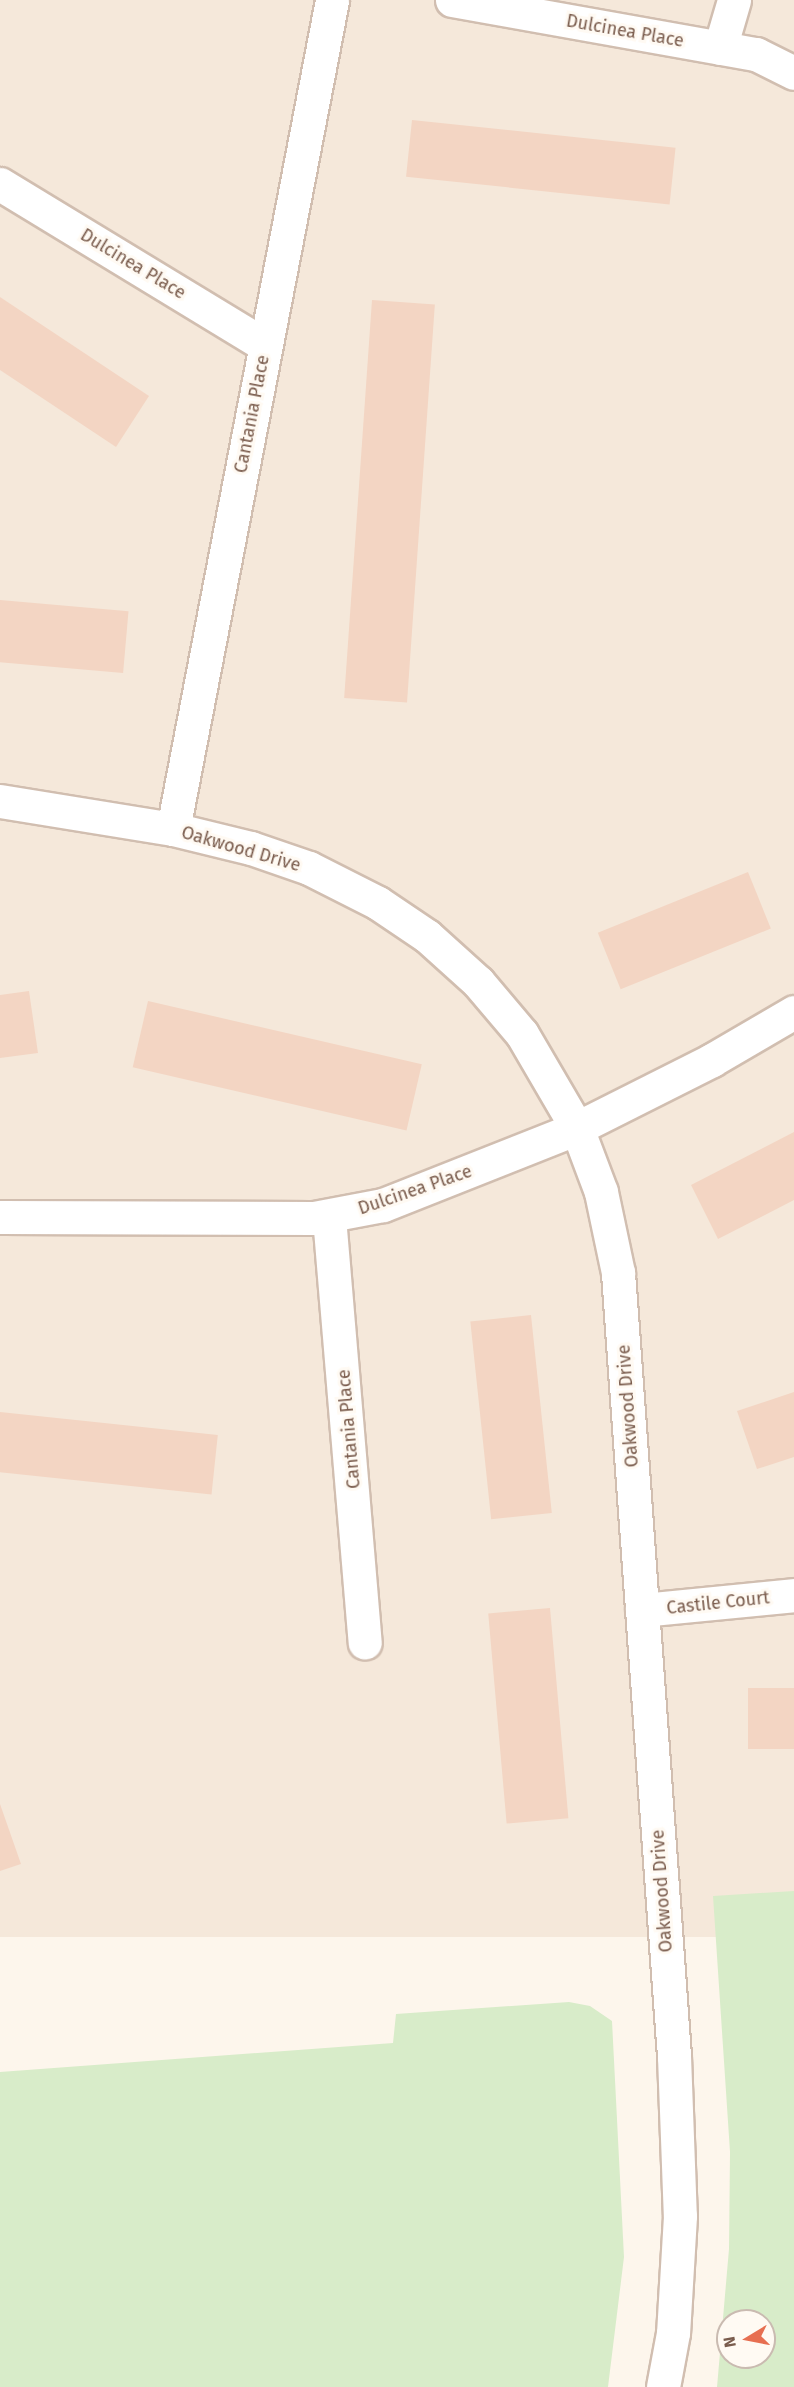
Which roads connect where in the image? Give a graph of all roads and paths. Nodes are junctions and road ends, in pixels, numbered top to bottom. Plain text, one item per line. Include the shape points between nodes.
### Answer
1 (332, 0) edge
2 (452, 0) edge
3 (734, 0) edge
4 (720, 48) junction
5 (794, 73) edge
6 (0, 184) edge
7 (265, 345) junction
8 (0, 801) edge
9 (173, 829) junction
10 (794, 1012) edge
11 (577, 1128) junction
12 (329, 1216) junction
13 (0, 1217) edge
14 (794, 1595) edge
15 (642, 1610) junction
16 (365, 1642) dead end
17 (663, 2387) edge

1 - 7 street, Cantania Place
2 - 4 street, Dulcinea Place
3 - 4 street
4 - 5 street, Dulcinea Place via 756,54
6 - 7 street, Dulcinea Place
7 - 9 street, Cantania Place
8 - 9 street, Oakwood Drive
9 - 11 street, Oakwood Drive via 251,848 309,868 378,903 427,936 478,982 522,1034
10 - 11 street, Dulcinea Place via 712,1060
11 - 12 street, Dulcinea Place via 384,1205
11 - 15 street, Oakwood Drive via 601,1192 618,1273
12 - 13 street, Dulcinea Place
12 - 16 street, Cantania Place
14 - 15 street, Castile Court
15 - 17 street, Oakwood Drive via 674,2056 680,2216 673,2333

